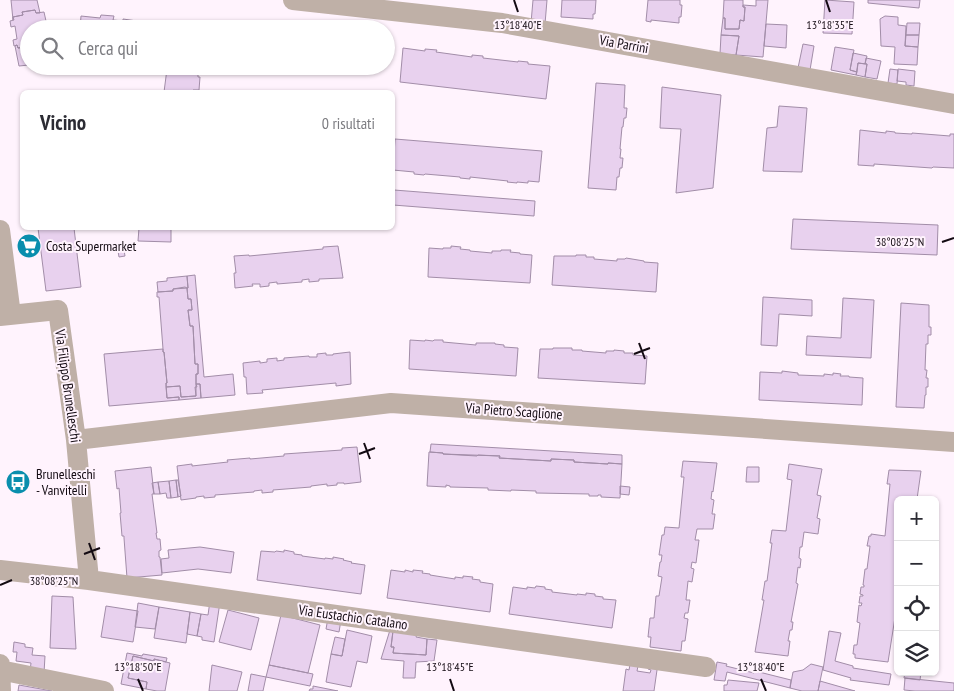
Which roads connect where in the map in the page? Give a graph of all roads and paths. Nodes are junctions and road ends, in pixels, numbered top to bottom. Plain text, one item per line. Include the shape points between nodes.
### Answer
1 (293, 0) edge
2 (954, 104) edge
3 (0, 230) edge
4 (5, 316) edge
5 (76, 440) junction
6 (954, 442) edge
7 (0, 570) edge
8 (89, 580) junction
9 (0, 664) edge
10 (706, 667) dead end
11 (0, 670) edge
12 (2, 691) edge
13 (104, 691) edge

1 - 2 street, Via Parrini via 502,23
3 - 4 street
4 - 5 street, Via Filippo Brunelleschi via 58,310
5 - 6 street, Via Pietro Scaglione via 391,403
5 - 8 street, Via Filippo Brunelleschi
7 - 8 street, Via Eustachio Catalano
8 - 10 street, Via Eustachio Catalano
9 - 11 street
11 - 12 street
11 - 13 street

